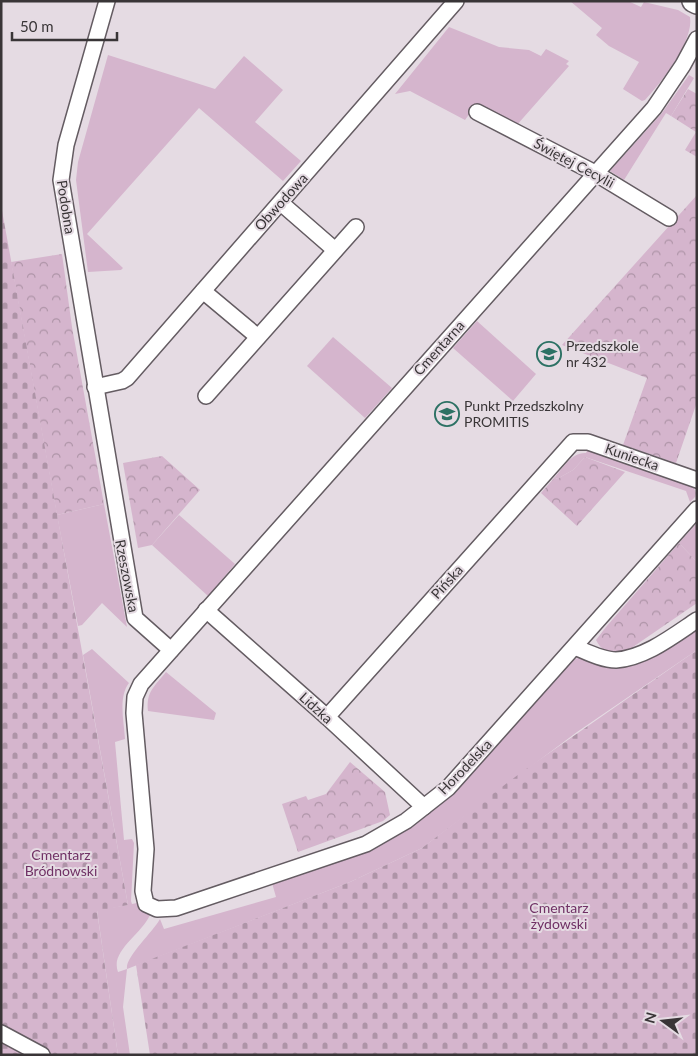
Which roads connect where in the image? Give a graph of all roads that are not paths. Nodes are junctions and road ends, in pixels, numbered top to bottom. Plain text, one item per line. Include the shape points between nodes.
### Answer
1 (107, 1) edge
2 (456, 1) edge
3 (693, 1) edge
4 (697, 3) edge
5 (697, 38) edge
6 (477, 112) dead end
7 (595, 173) junction
8 (281, 202) junction
9 (669, 218) dead end
10 (356, 227) dead end
11 (335, 250) junction
12 (203, 291) junction
13 (258, 338) junction
14 (95, 387) junction
15 (206, 396) dead end
16 (567, 448) joint
17 (697, 480) edge
18 (697, 509) edge
19 (206, 610) junction
20 (697, 620) edge
21 (575, 647) junction
22 (171, 650) junction
23 (327, 717) junction
24 (424, 808) junction
25 (1, 1033) edge
26 (42, 1055) edge

1 - 14 street, Podobna via 73,117 61,172
2 - 8 street, Obwodowa
3 - 4 street
5 - 7 street, Cmentarna via 654,108
6 - 7 street, Świętej Cecylii
7 - 9 street, Świętej Cecylii
7 - 19 street, Cmentarna
8 - 11 street
8 - 12 street, Obwodowa
10 - 11 street
11 - 13 street
12 - 13 street
12 - 14 street, Obwodowa via 127,378
13 - 15 street
14 - 22 street, Rzeszowska via 135,618
16 - 17 street, Kuniecka via 577,441 585,441
16 - 23 street, Pińska
18 - 21 street, Horodelska
19 - 22 street, Cmentarna
19 - 23 street, Lidzka
20 - 21 street via 651,649 627,658 604,658
21 - 24 street, Horodelska via 448,788
22 - 24 street, Horodelska via 141,684 135,697 146,849 143,896 146,904 157,909 176,908 366,844
23 - 24 street, Lidzka
25 - 26 street

